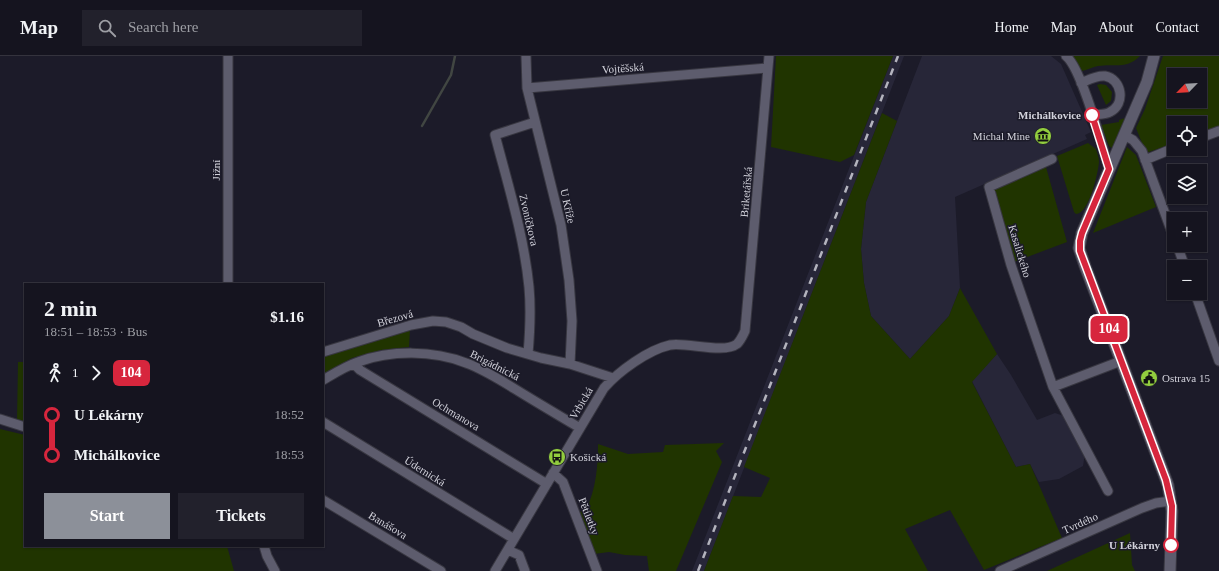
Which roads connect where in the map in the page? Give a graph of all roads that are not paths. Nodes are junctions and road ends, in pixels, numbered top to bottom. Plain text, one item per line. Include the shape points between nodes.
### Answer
1 (228, 56) edge
2 (526, 56) edge
3 (769, 56) edge
4 (1066, 56) edge
5 (1154, 56) edge
6 (768, 68) junction
7 (1081, 83) junction
8 (527, 88) junction
9 (1092, 115) junction
10 (535, 122) junction
11 (1219, 131) edge
12 (1124, 135) junction
13 (1207, 135) edge
14 (1167, 151) edge
15 (1052, 159) dead end
16 (1145, 160) junction
17 (1109, 169) junction
18 (1167, 220) edge
19 (228, 283) edge
20 (1197, 300) edge
21 (745, 331) joint
22 (324, 352) edge
23 (528, 354) junction
24 (1121, 361) junction
25 (1219, 361) edge
26 (354, 364) junction
27 (570, 364) junction
28 (613, 378) junction
29 (324, 379) edge
30 (1053, 387) junction
31 (0, 419) edge
32 (324, 423) edge
33 (24, 427) edge
34 (580, 428) junction
35 (553, 473) junction
36 (547, 484) junction
37 (1108, 490) dead end
38 (1171, 500) junction
39 (324, 501) edge
40 (514, 539) junction
41 (264, 547) edge
42 (508, 550) junction
43 (275, 571) edge
44 (441, 571) edge
45 (495, 571) edge
46 (525, 571) edge
47 (597, 571) edge
48 (1000, 571) edge
49 (1170, 571) edge

1 - 19 street, Jižní
2 - 8 street, U Kříže
3 - 6 street, Briketářská
4 - 7 street
5 - 12 street
6 - 8 street, Vojtěšská
6 - 21 street, Briketářská
7 - 9 street
7 - 9 street via 1104,76 1114,81 1120,90 1120,100 1114,109 1104,114
8 - 10 street, U Kříže
9 - 17 street
10 - 23 street, Zvoníčkova via 495,135 525,260 529,287
10 - 27 street, U Kříže via 564,245 572,300
11 - 13 street
12 - 16 street via 1136,143
12 - 17 street
14 - 16 street
15 - 30 street, Kasalického via 989,187 1011,265
16 - 18 street
17 - 24 street via 1082,233 1080,248
20 - 25 street
21 - 28 street, Vrbická via 737,344 730,347 677,344 668,346 640,359
22 - 23 street, Březová via 411,325 433,321 461,327 507,348
23 - 27 street
24 - 30 street
24 - 38 street via 1164,471
26 - 29 street, Brigádnická
26 - 34 street, Brigádnická via 390,354 413,353 446,357 489,373
26 - 36 street, Ochmanova
27 - 28 street
28 - 34 street, Vrbická via 604,388
30 - 37 street, Kasalického
31 - 33 street
32 - 40 street, Údernická
34 - 35 street, Vrbická
35 - 36 street, Vrbická
35 - 47 street, Pětiletky via 562,482
36 - 40 street, Vrbická
38 - 48 street, Tvrdého via 1142,508
38 - 49 street
39 - 44 street, Banášova
40 - 42 street, Vrbická
41 - 43 street
42 - 45 street, Vrbická
42 - 46 street via 519,555

